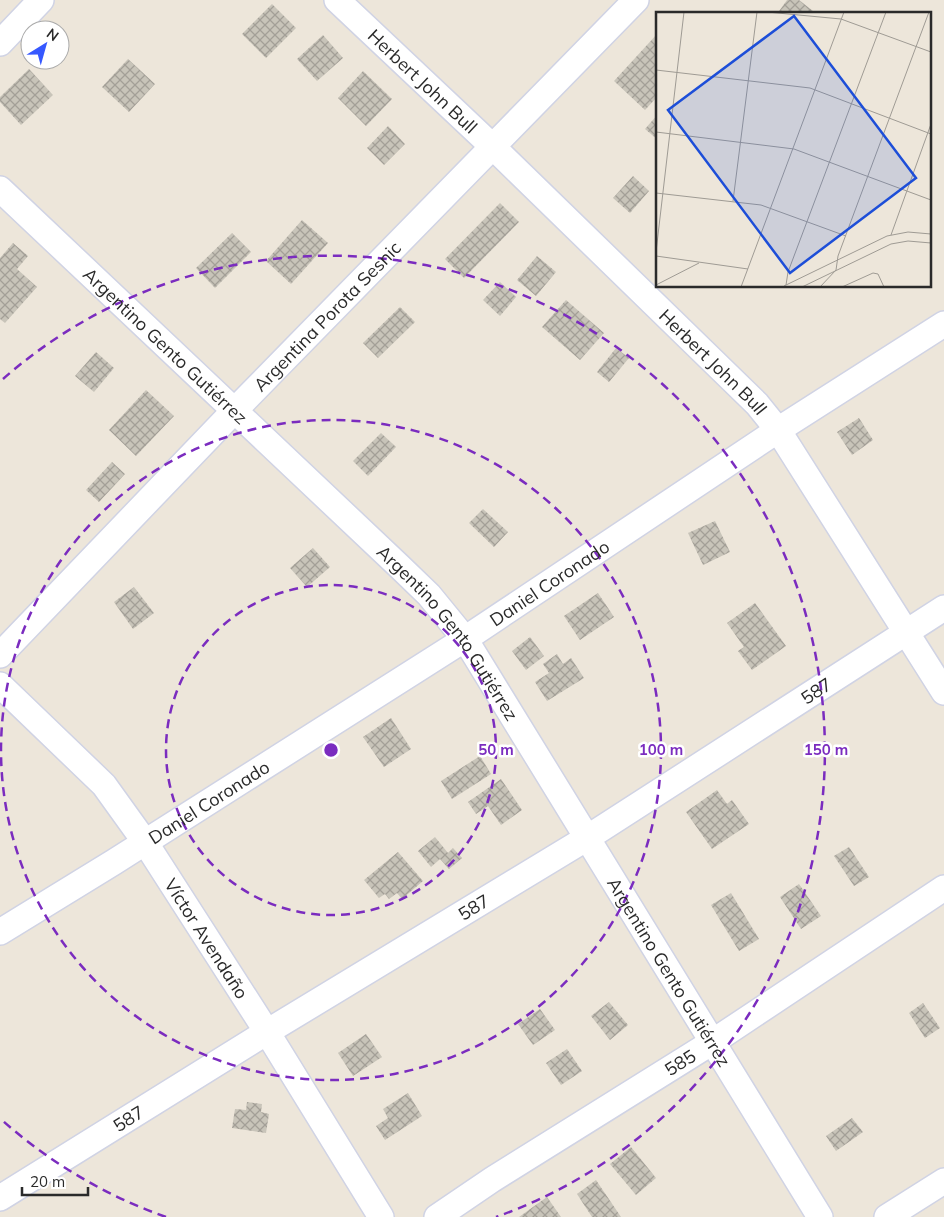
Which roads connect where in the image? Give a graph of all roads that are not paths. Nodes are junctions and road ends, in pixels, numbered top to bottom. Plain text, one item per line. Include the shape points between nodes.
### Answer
1 (41, 0) edge
2 (337, 0) edge
3 (636, 0) edge
4 (0, 43) edge
5 (493, 147) junction
6 (0, 189) edge
7 (944, 324) edge
8 (234, 411) junction
9 (778, 430) junction
10 (944, 608) edge
11 (906, 632) junction
12 (465, 639) junction
13 (0, 655) edge
14 (0, 685) edge
15 (944, 692) edge
16 (587, 838) junction
17 (145, 842) junction
18 (944, 888) edge
19 (0, 932) edge
20 (266, 1032) junction
21 (714, 1041) junction
22 (944, 1182) edge
23 (0, 1198) edge
24 (381, 1217) edge
25 (437, 1217) edge
26 (820, 1217) edge
27 (888, 1217) edge

1 - 4 street
2 - 5 street, Herbert John Bull
3 - 5 street, Argentina Porota Sesnic
5 - 8 street, Argentina Porota Sesnic
5 - 9 street, Herbert John Bull via 757,404
6 - 8 street, Argentino Gento Gutiérrez
7 - 9 street, Daniel Coronado
8 - 12 street, Argentino Gento Gutiérrez via 406,572
8 - 13 street, Argentina Porota Sesnic
9 - 11 street, Herbert John Bull
9 - 12 street, Daniel Coronado
10 - 11 street, 587
11 - 15 street, Herbert John Bull
11 - 16 street, 587
12 - 16 street, Argentino Gento Gutiérrez
12 - 17 street, Daniel Coronado
14 - 17 street, Víctor Avendaño via 104,785
16 - 20 street, 587
16 - 21 street, Argentino Gento Gutiérrez
17 - 19 street, Daniel Coronado
17 - 20 street, Víctor Avendaño
18 - 21 street, 585
20 - 23 street, 587
20 - 24 street, Víctor Avendaño
21 - 25 street, 585
21 - 26 street, Argentino Gento Gutiérrez
22 - 27 street

